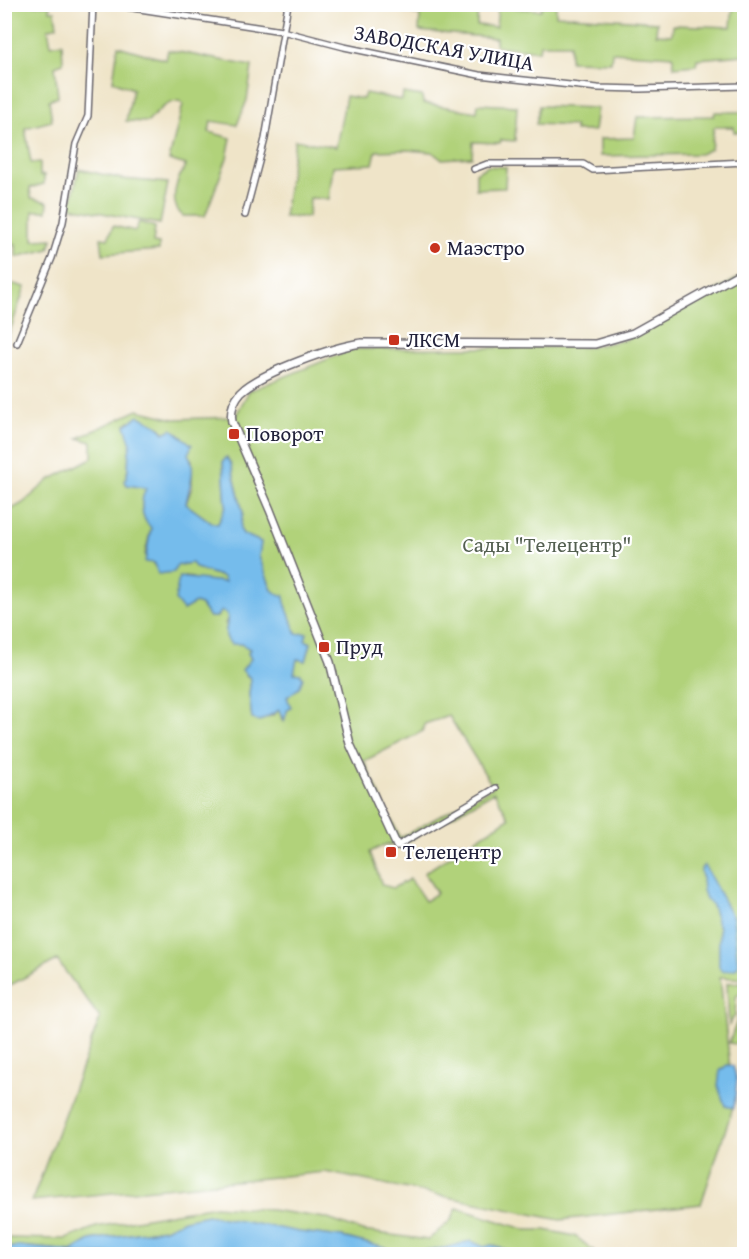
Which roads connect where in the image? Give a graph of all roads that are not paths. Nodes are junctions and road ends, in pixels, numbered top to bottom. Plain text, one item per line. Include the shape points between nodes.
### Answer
1 (93, 4) edge
2 (106, 4) edge
3 (288, 4) edge
4 (738, 4) edge
5 (744, 5) edge
6 (282, 31) junction
7 (744, 86) edge
8 (744, 162) edge
9 (474, 169) dead end
10 (245, 215) dead end
11 (744, 271) edge
12 (17, 343) dead end
13 (496, 788) dead end
14 (397, 846) joint

1 - 12 street via 88,116 76,144 52,258
2 - 6 street, ЗАВОДСКАЯ УЛИЦА
3 - 6 street
4 - 5 street
6 - 7 street, ЗАВОДСКАЯ УЛИЦА via 479,75 619,88
6 - 10 street via 265,139
8 - 9 street via 595,170 583,164 487,164
11 - 14 street via 633,333 606,342 362,343 274,373 246,388 236,399 231,413 237,435 330,662 350,744
13 - 14 street

